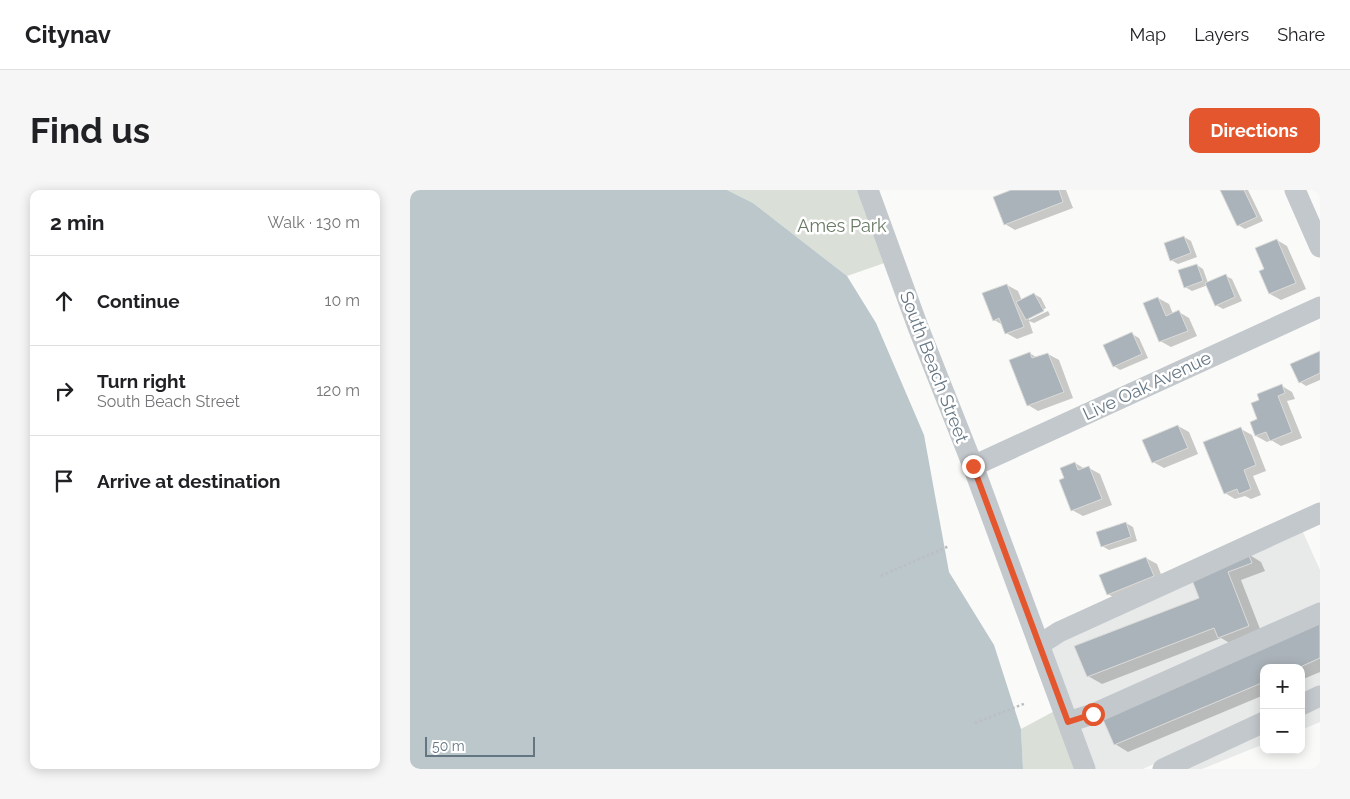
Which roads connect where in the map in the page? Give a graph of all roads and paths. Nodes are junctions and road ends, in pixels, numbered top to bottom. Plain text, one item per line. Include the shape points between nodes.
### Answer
1 (868, 190) edge
2 (1295, 190) edge
3 (1320, 247) edge
4 (1320, 306) edge
5 (973, 466) junction
6 (1320, 513) edge
7 (949, 546) dead end
8 (881, 576) dead end
9 (1320, 612) edge
10 (1039, 645) junction
11 (1320, 696) edge
12 (1026, 703) dead end
13 (1305, 703) edge
14 (1068, 722) junction
15 (975, 723) dead end
16 (1260, 724) edge
17 (1085, 769) edge
18 (1163, 769) edge

1 - 5 street, South Beach Street
2 - 3 street
4 - 5 street, Live Oak Avenue
5 - 10 street, South Beach Street
6 - 10 street via 1093,616
7 - 8 path
9 - 14 street via 1093,714
10 - 14 street, South Beach Street
11 - 13 street
12 - 15 path
14 - 17 street, South Beach Street
16 - 18 street

